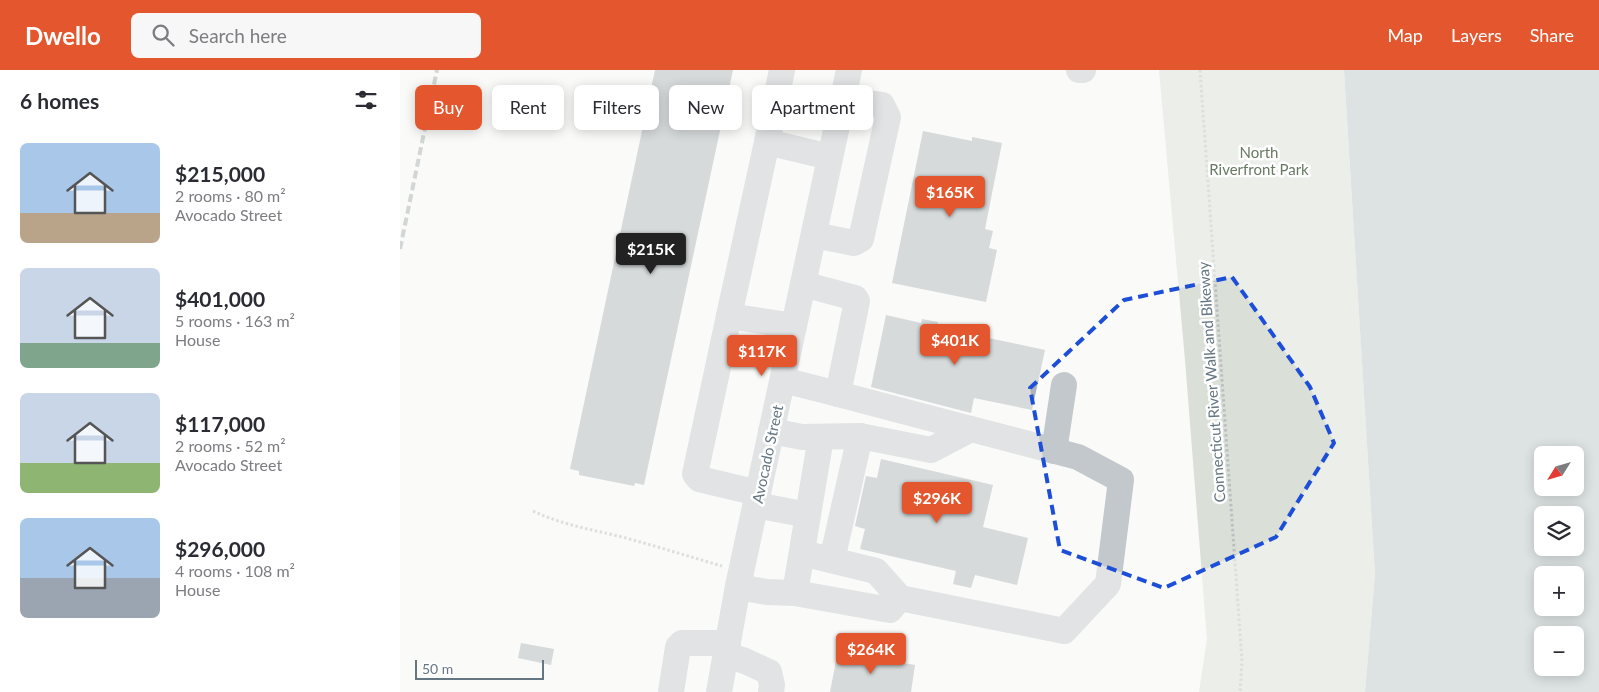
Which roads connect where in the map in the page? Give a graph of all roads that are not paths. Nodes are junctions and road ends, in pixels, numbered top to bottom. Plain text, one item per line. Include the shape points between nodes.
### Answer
1 (782, 70) edge
2 (850, 70) edge
3 (1079, 70) edge
4 (1083, 70) edge
5 (846, 85) edge
6 (873, 104) edge
7 (836, 130) edge
8 (767, 142) junction
9 (830, 157) junction
10 (814, 235) junction
11 (803, 284) junction
12 (729, 316) junction
13 (794, 326) junction
14 (783, 380) junction
15 (1064, 385) dead end
16 (838, 394) junction
17 (971, 429) junction
18 (772, 432) junction
19 (860, 436) junction
20 (821, 437) junction
21 (1054, 451) junction
22 (757, 499) junction
23 (808, 515) junction
24 (802, 553) junction
25 (832, 560) junction
26 (740, 580) junction
27 (795, 593) junction
28 (900, 598) junction
29 (727, 649) junction
30 (671, 692) edge
31 (719, 692) edge
32 (771, 692) edge

1 - 8 street
2 - 5 street, Avocado Street
3 - 4 street
6 - 10 street via 882,105 888,118 862,239 854,243
7 - 9 street, Avocado Street
8 - 9 street
8 - 12 street
9 - 10 street, Avocado Street
10 - 11 street, Avocado Street
11 - 13 street, Avocado Street
11 - 16 street via 857,300
12 - 13 street
12 - 22 street via 696,474 699,479
13 - 14 street, Avocado Street
14 - 16 street
14 - 18 street, Avocado Street
15 - 21 street
16 - 17 street
17 - 19 street via 931,450
17 - 21 street
18 - 20 street
18 - 22 street, Avocado Street
19 - 20 street
19 - 25 street
20 - 23 street
21 - 28 street via 1078,457 1121,480 1108,584 1064,631
22 - 23 street
22 - 26 street, Avocado Street
23 - 24 street
24 - 25 street
24 - 27 street
25 - 28 street via 876,570
26 - 27 street via 767,592
26 - 29 street, Avocado Street
27 - 28 street via 890,610
29 - 30 street via 682,643 678,647
29 - 31 street, Avocado Street
29 - 32 street via 769,672

